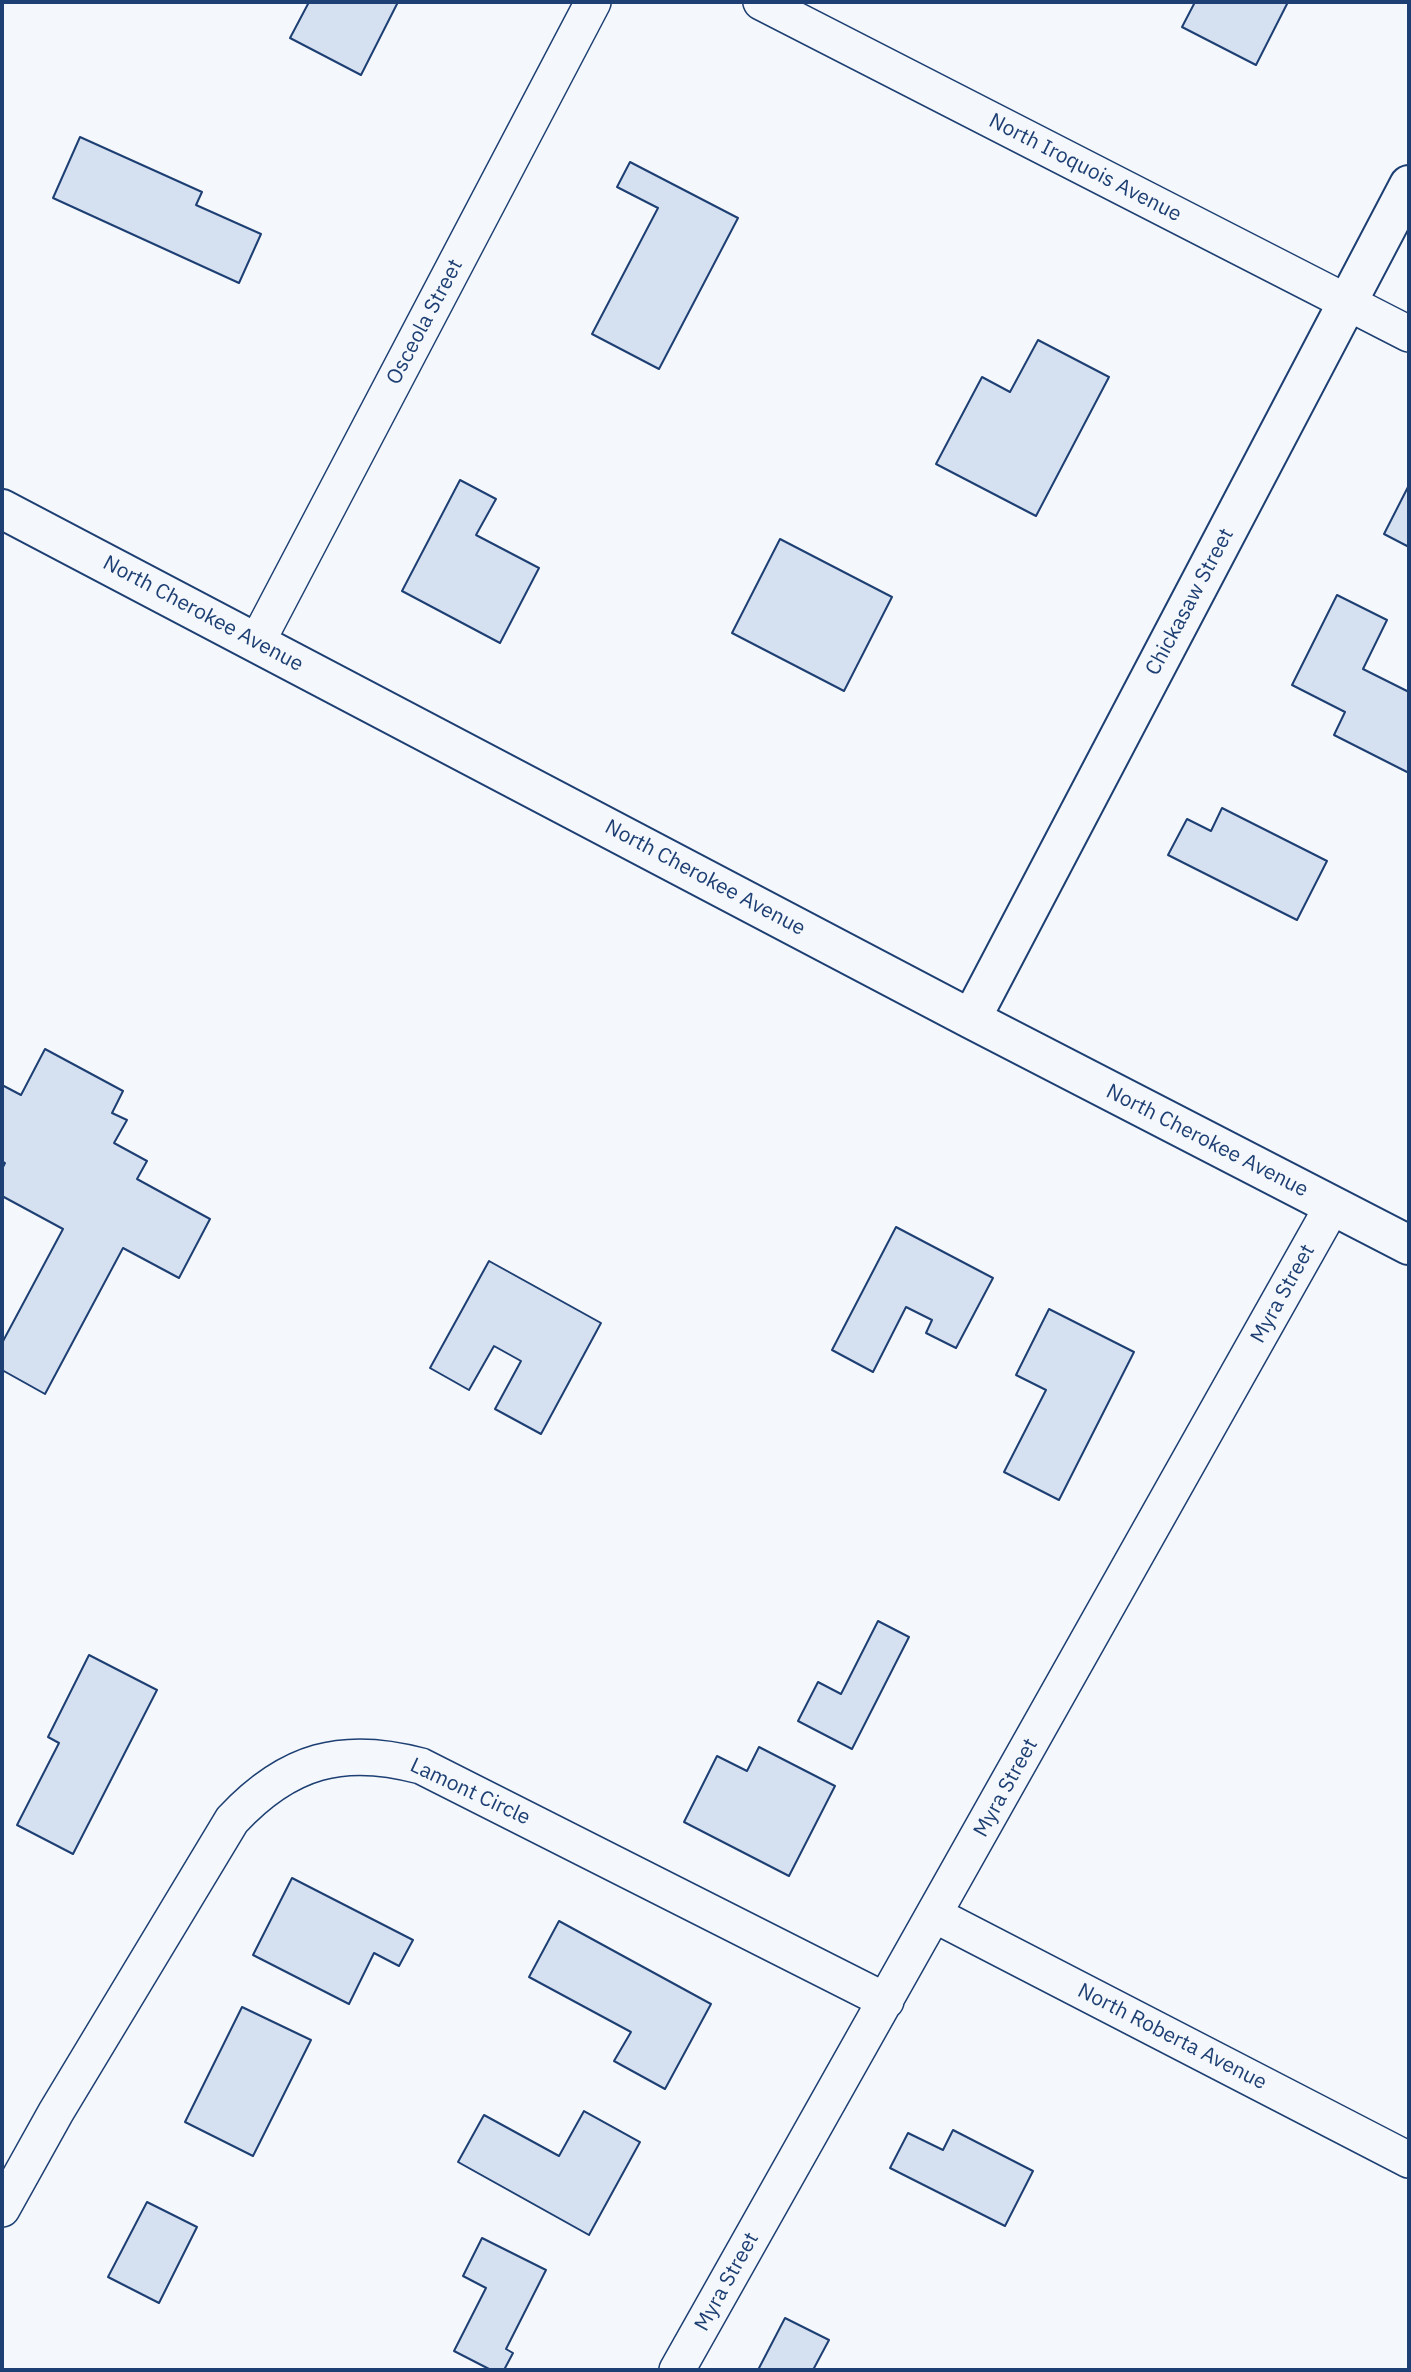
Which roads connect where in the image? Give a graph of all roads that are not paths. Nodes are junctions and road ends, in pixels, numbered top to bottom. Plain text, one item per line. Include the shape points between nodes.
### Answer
1 (593, 2) edge
2 (761, 2) edge
3 (1409, 185) edge
4 (1348, 302) junction
5 (1409, 334) edge
6 (2, 509) edge
7 (257, 642) junction
8 (971, 1018) junction
9 (1333, 1205) junction
10 (1409, 1245) edge
11 (935, 1915) junction
12 (886, 2001) junction
13 (1409, 2160) edge
14 (2, 2210) edge
15 (677, 2370) edge

1 - 7 street, Osceola Street
2 - 4 street, North Iroquois Avenue
3 - 4 street, Chickasaw Street
4 - 5 street, North Iroquois Avenue
4 - 8 street, Chickasaw Street
6 - 7 street, North Cherokee Avenue
7 - 8 street, North Cherokee Avenue
8 - 9 street, North Cherokee Avenue
9 - 10 street, North Cherokee Avenue
9 - 11 street, Myra Street
11 - 12 street, Myra Street
11 - 13 street, North Roberta Avenue
12 - 14 street, Lamont Circle via 421,1766 368,1756 328,1760 269,1785 232,1820
12 - 15 street, Myra Street

